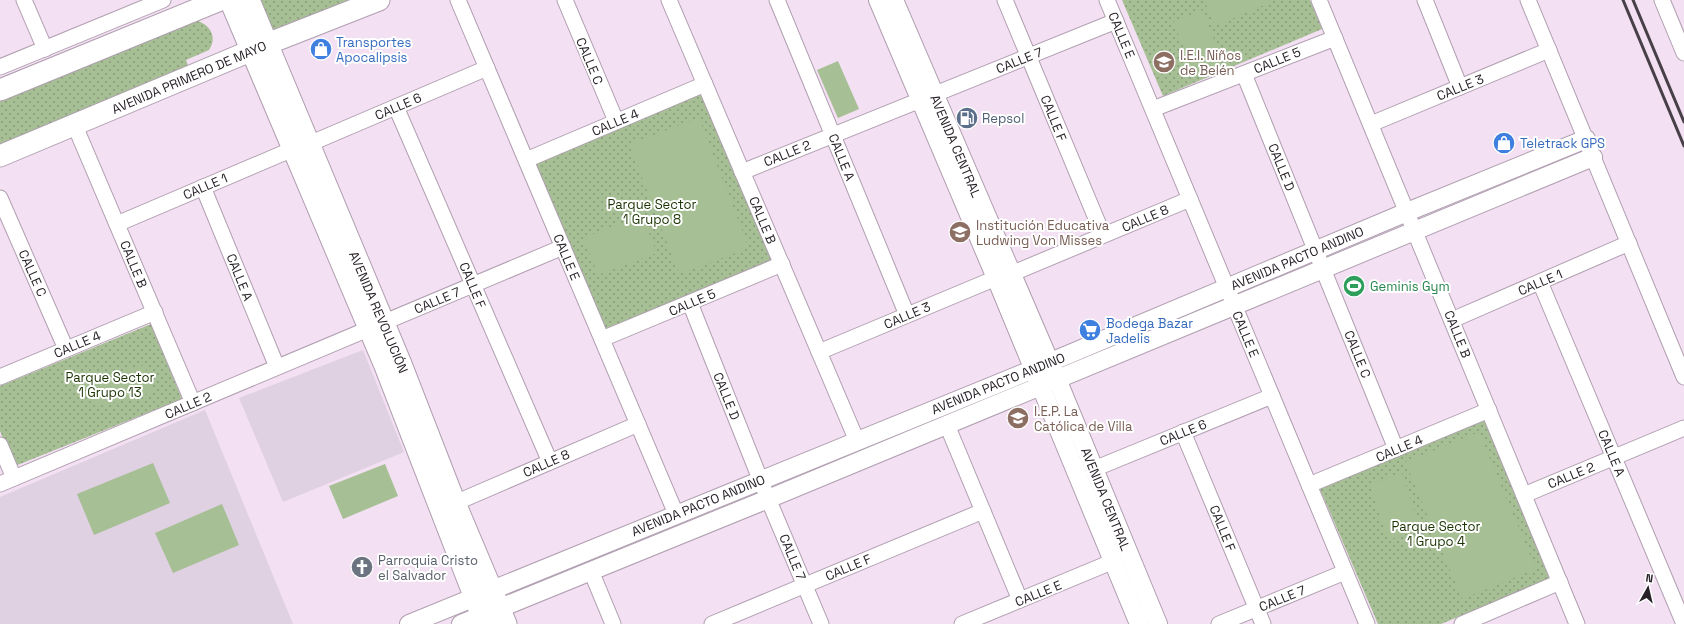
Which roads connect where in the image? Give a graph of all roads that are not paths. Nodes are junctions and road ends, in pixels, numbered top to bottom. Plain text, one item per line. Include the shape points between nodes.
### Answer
1 (24, 0) edge
2 (163, 0) edge
3 (220, 0) edge
4 (230, 0) edge
5 (249, 0) edge
6 (379, 0) edge
7 (458, 0) edge
8 (565, 0) edge
9 (670, 0) edge
10 (778, 0) edge
11 (878, 0) edge
12 (894, 0) edge
13 (1005, 0) edge
14 (1107, 0) edge
15 (1319, 0) edge
16 (1425, 0) edge
17 (1528, 0) edge
18 (1662, 0) edge
19 (1116, 20) junction
20 (1335, 38) junction
21 (260, 48) junction
22 (45, 49) junction
23 (1549, 50) junction
24 (1684, 53) edge
25 (1028, 56) junction
26 (0, 67) edge
27 (487, 68) junction
28 (1244, 74) junction
29 (705, 84) junction
30 (1460, 87) junction
31 (0, 90) edge
32 (928, 97) junction
33 (396, 107) junction
34 (1153, 109) junction
35 (616, 122) junction
36 (1371, 124) junction
37 (75, 126) junction
38 (833, 135) junction
39 (1586, 139) junction
40 (301, 147) junction
41 (0, 156) edge
42 (1593, 157) junction
43 (526, 160) junction
44 (742, 172) junction
45 (203, 187) junction
46 (0, 198) edge
47 (1190, 199) junction
48 (1407, 212) junction
49 (117, 224) junction
50 (1415, 231) junction
51 (1102, 235) junction
52 (1629, 243) junction
53 (563, 247) junction
54 (1320, 260) junction
55 (782, 264) junction
56 (1004, 276) junction
57 (1540, 282) junction
58 (473, 285) junction
59 (1227, 288) junction
60 (690, 302) junction
61 (1234, 306) junction
62 (154, 312) junction
63 (907, 315) junction
64 (1452, 320) junction
65 (376, 326) junction
66 (602, 339) junction
67 (66, 349) junction
68 (819, 352) junction
69 (1042, 366) junction
70 (277, 367) junction
71 (0, 377) edge
72 (1684, 377) edge
73 (1049, 383) junction
74 (1272, 396) junction
75 (193, 403) junction
76 (1489, 410) junction
77 (638, 424) junction
78 (947, 425) junction
79 (1684, 428) edge
80 (1184, 432) junction
81 (857, 441) junction
82 (0, 445) edge
83 (1396, 449) junction
84 (1614, 457) junction
85 (550, 462) junction
86 (1094, 469) junction
87 (14, 478) junction
88 (0, 484) edge
89 (1309, 485) junction
90 (765, 489) junction
91 (1524, 494) junction
92 (455, 503) junction
93 (983, 511) junction
94 (676, 514) junction
95 (1114, 561) junction
96 (591, 571) junction
97 (1345, 572) junction
98 (1560, 582) junction
99 (805, 585) junction
100 (482, 593) junction
101 (1020, 600) junction
102 (1256, 609) junction
103 (493, 618) edge
104 (1468, 623) edge
105 (409, 624) edge
106 (461, 624) edge
107 (613, 624) edge
108 (712, 624) edge
109 (821, 624) edge
110 (962, 624) edge
111 (1139, 624) edge
112 (1158, 624) edge
113 (1219, 624) edge
114 (1263, 624) edge
115 (1367, 624) edge
116 (1577, 624) edge
117 (1684, 624) edge

1 - 22 street
2 - 22 street
3 - 31 main road
4 - 21 main road, AVENIDA REVOLUCIÓN
5 - 21 main road, AVENIDA REVOLUCIÓN
6 - 21 main road, AVENIDA PRIMERO DE MAYO
7 - 27 street, CALLE E
8 - 35 street, CALLE C
9 - 29 street, CALLE B
10 - 38 street, CALLE A
11 - 32 street, AVENIDA CENTRAL
12 - 32 street, AVENIDA CENTRAL
13 - 25 street, CALLE F
14 - 19 street, CALLE E
15 - 20 street, CALLE B
16 - 30 street
17 - 23 street
18 - 24 street
19 - 25 street, CALLE 7
19 - 34 street, CALLE E
20 - 28 street, CALLE 5
20 - 36 street, CALLE B
21 - 37 main road, AVENIDA PRIMERO DE MAYO
21 - 40 main road, AVENIDA REVOLUCIÓN
22 - 26 street
23 - 30 street, CALLE 3
23 - 39 street
25 - 32 street, CALLE 7
25 - 51 street, CALLE F
27 - 33 street, CALLE 6
27 - 43 street, CALLE E
28 - 34 street, CALLE 5
28 - 54 street, CALLE D
29 - 35 street, CALLE 4
29 - 44 street, CALLE B
30 - 36 street, CALLE 3
32 - 38 street, CALLE 2
32 - 56 street, AVENIDA CENTRAL
33 - 40 street, CALLE 6
33 - 58 street, CALLE F
34 - 47 street, CALLE E
35 - 43 street, CALLE 4
36 - 48 street, CALLE B
37 - 41 main road, AVENIDA PRIMERO DE MAYO
37 - 49 street, CALLE B
38 - 44 street, CALLE 2
38 - 63 street, CALLE A
39 - 42 street
39 - 48 street, AVENIDA PACTO ANDINO
40 - 45 street, CALLE 1
40 - 65 main road, AVENIDA REVOLUCIÓN
42 - 50 street, AVENIDA PACTO ANDINO
42 - 52 street
43 - 53 street, CALLE E
44 - 55 street, CALLE B
45 - 49 street, CALLE 1
45 - 70 street, CALLE A
46 - 67 street, CALLE C
47 - 51 street, CALLE 8
47 - 59 street, CALLE E
48 - 50 street, CALLE B
48 - 54 street, AVENIDA PACTO ANDINO
49 - 62 street, CALLE B
50 - 54 street, AVENIDA PACTO ANDINO
50 - 64 street, CALLE B
51 - 56 street, CALLE 8
52 - 57 street, CALLE 1
52 - 72 street
53 - 58 street, CALLE 7
53 - 66 street, CALLE E
54 - 59 street, AVENIDA PACTO ANDINO
54 - 61 street, AVENIDA PACTO ANDINO
54 - 83 street, CALLE C
55 - 60 street, CALLE 5
55 - 68 street, CALLE B
56 - 63 street, CALLE 3
56 - 69 street, AVENIDA CENTRAL
57 - 64 street, CALLE 1
57 - 84 street, CALLE A
58 - 65 street, CALLE 7
58 - 85 street, CALLE F
59 - 61 street, CALLE E
59 - 69 street, AVENIDA PACTO ANDINO
60 - 66 street, CALLE 5
60 - 90 street, CALLE D
61 - 73 street, AVENIDA PACTO ANDINO
61 - 74 street, CALLE E
62 - 67 street, CALLE 4
62 - 75 street, CALLE B
63 - 68 street, CALLE 3
64 - 76 street, CALLE B
65 - 70 street, CALLE 2
65 - 92 main road, AVENIDA REVOLUCIÓN
65 - 100 main road, AVENIDA REVOLUCIÓN
66 - 77 street, CALLE E
67 - 71 street, CALLE 4
68 - 81 street, CALLE B
69 - 73 street, AVENIDA CENTRAL
69 - 81 street, AVENIDA PACTO ANDINO
70 - 75 street, CALLE 2
73 - 78 street, AVENIDA PACTO ANDINO
73 - 86 street, AVENIDA CENTRAL
73 - 95 street, AVENIDA CENTRAL
74 - 80 street, CALLE 6
74 - 89 street, CALLE E
75 - 87 street, CALLE 2
76 - 83 street, CALLE 4
76 - 91 street, CALLE B
77 - 85 street, CALLE 8
77 - 94 street, CALLE E
78 - 90 street, AVENIDA PACTO ANDINO
78 - 93 street
79 - 84 street, CALLE 2
80 - 86 street, CALLE 6
80 - 102 street, CALLE F
81 - 90 street, AVENIDA PACTO ANDINO
82 - 87 street
83 - 89 street, CALLE 4
84 - 91 street, CALLE 2
84 - 117 street, CALLE A
85 - 92 street, CALLE 8
86 - 112 street, AVENIDA CENTRAL
87 - 88 street, CALLE 2
89 - 97 street, CALLE E
90 - 94 street, AVENIDA PACTO ANDINO
90 - 96 street, AVENIDA PACTO ANDINO
90 - 99 street, CALLE 7
91 - 98 street, CALLE B
92 - 100 main road, AVENIDA REVOLUCIÓN
93 - 99 street, CALLE F
93 - 101 street
94 - 100 street, AVENIDA PACTO ANDINO
95 - 101 street, CALLE E
95 - 111 street, AVENIDA CENTRAL
96 - 103 street, AVENIDA PACTO ANDINO
96 - 107 street
97 - 102 street, CALLE 7
97 - 115 street, CALLE E
98 - 104 street
98 - 116 street, CALLE B
99 - 108 street, CALLE F
99 - 109 street, CALLE 7
100 - 103 main road, AVENIDA REVOLUCIÓN
100 - 105 street, AVENIDA PACTO ANDINO
101 - 110 street, CALLE E
102 - 113 street, CALLE 7
102 - 114 street, CALLE F
103 - 106 street, AVENIDA PACTO ANDINO

